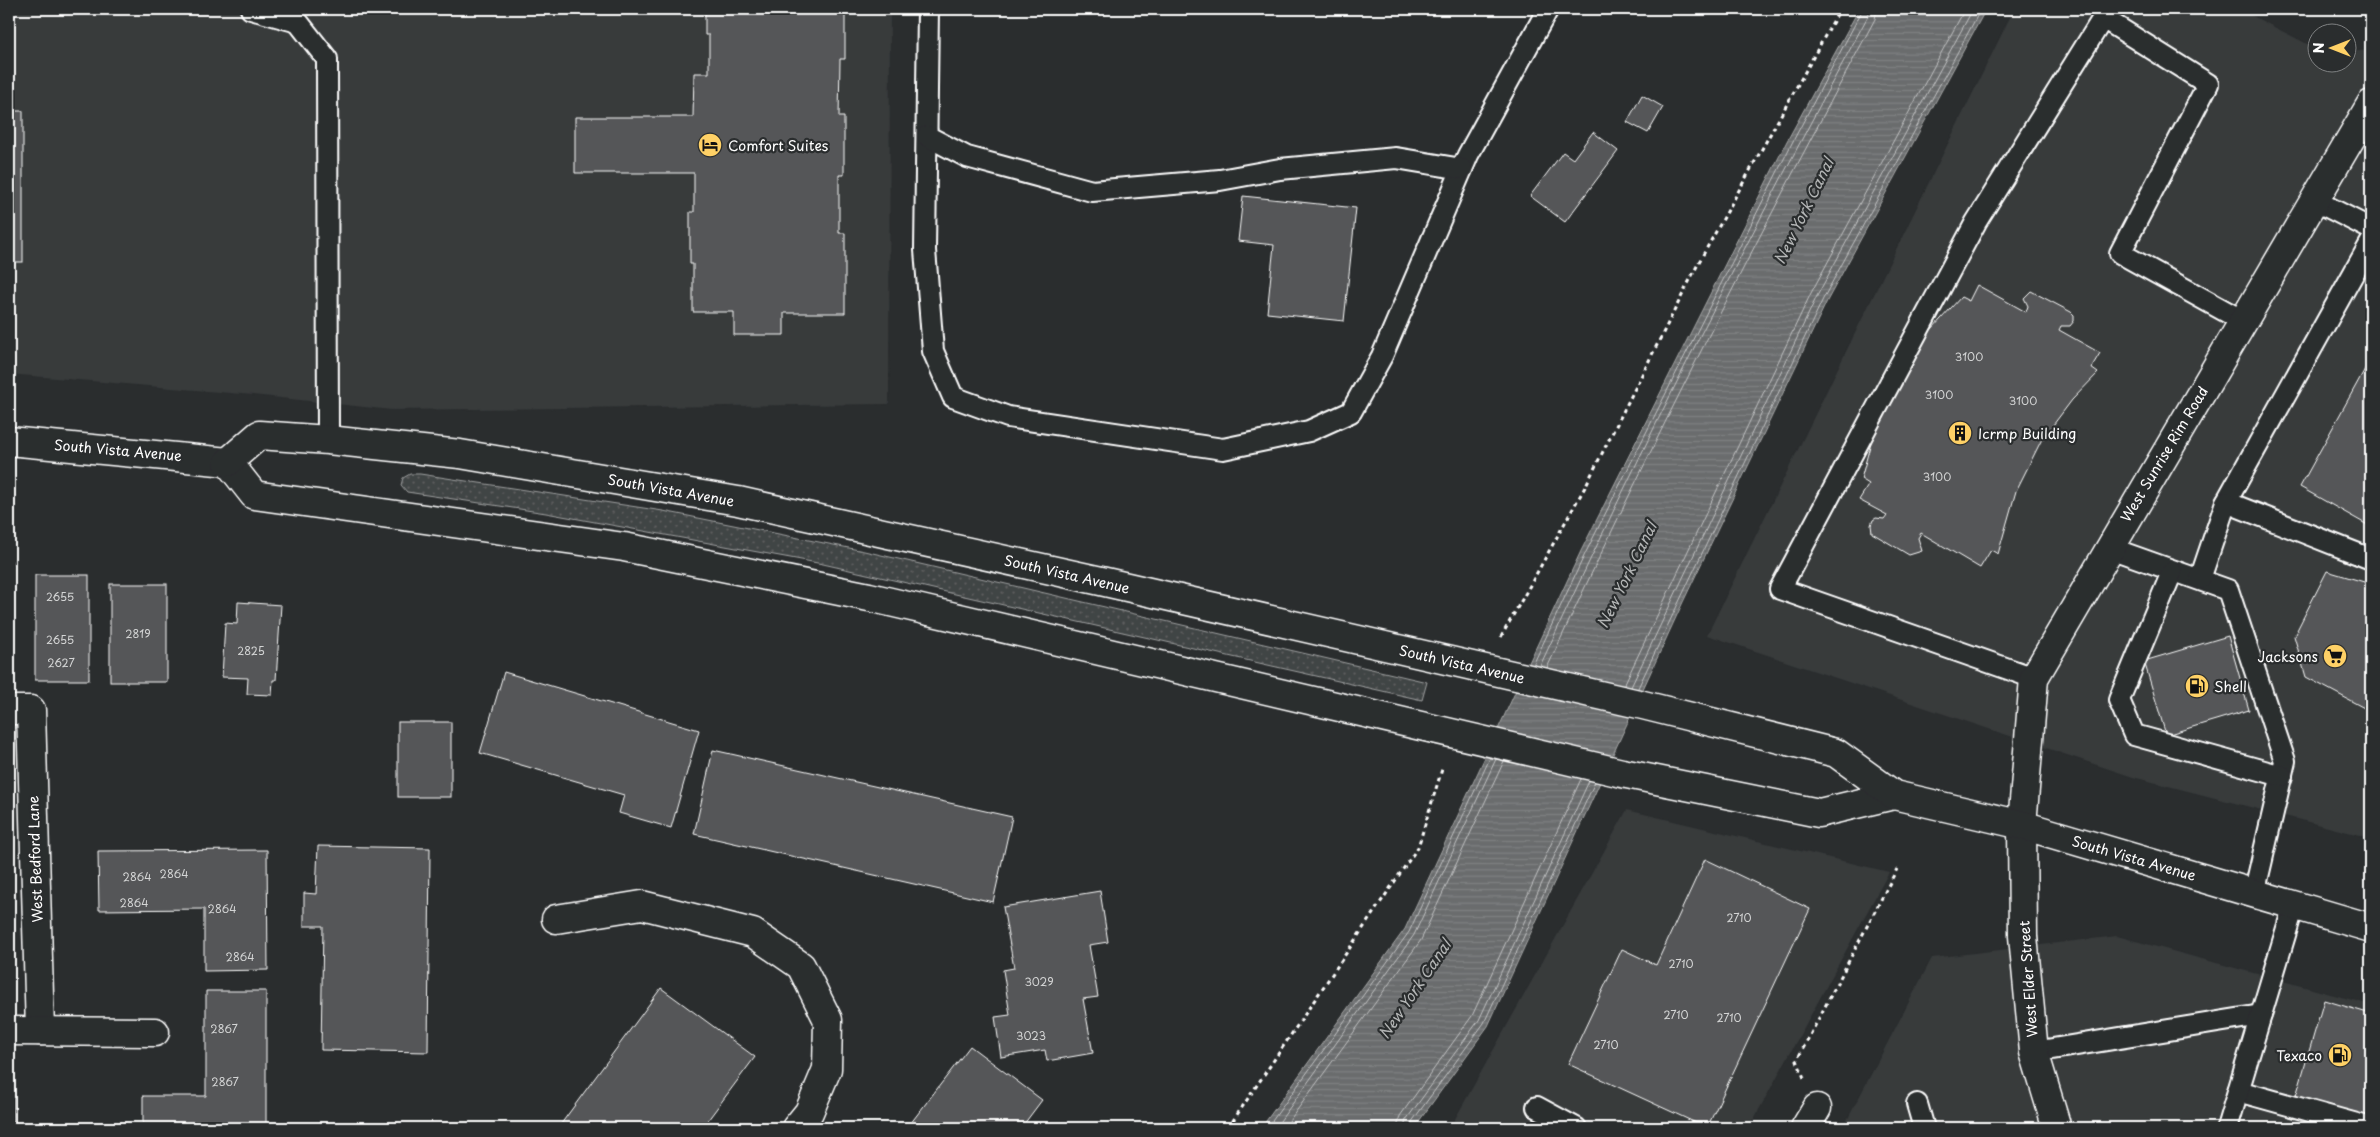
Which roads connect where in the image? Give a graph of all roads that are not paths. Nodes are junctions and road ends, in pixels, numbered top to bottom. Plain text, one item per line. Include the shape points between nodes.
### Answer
1 (251, 9) edge
2 (928, 9) edge
3 (1548, 9) edge
4 (2371, 104) edge
5 (927, 136) junction
6 (1462, 169) junction
7 (2314, 200) junction
8 (2371, 229) edge
9 (2371, 242) edge
10 (2243, 321) junction
11 (328, 440) junction
12 (9, 442) edge
13 (228, 462) junction
14 (2226, 502) junction
15 (2110, 548) junction
16 (2371, 559) edge
17 (2172, 572) junction
18 (2200, 579) junction
19 (2034, 678) junction
20 (9, 710) edge
21 (2282, 776) junction
22 (1894, 795) junction
23 (2022, 826) junction
24 (2254, 894) junction
25 (2294, 906) junction
26 (556, 919) dead end
27 (2371, 928) edge
28 (2261, 1015) junction
29 (9, 1031) edge
30 (40, 1031) junction
31 (156, 1032) dead end
32 (2034, 1052) junction
33 (2238, 1091) junction
34 (1918, 1104) dead end
35 (1536, 1107) dead end
36 (796, 1128) edge
37 (1576, 1128) edge
38 (1924, 1128) edge
39 (2057, 1128) edge
40 (2227, 1128) edge
41 (2371, 1128) edge

1 - 11 lane via 298,22 327,59
2 - 5 lane
3 - 6 lane
4 - 7 main road, West Sunrise Rim Road
5 - 6 lane via 967,156 1092,191 1220,180 1280,169 1396,158
5 - 6 lane via 925,250 933,351 953,397 1008,417 1223,448 1309,431 1351,412 1382,356
7 - 8 lane
7 - 10 main road, West Sunrise Rim Road
9 - 14 lane
10 - 15 main road, West Sunrise Rim Road
10 - 19 lane via 2120,253 2208,84 2103,18 1976,222 1780,589
11 - 13 main road, South Vista Avenue via 259,435
11 - 22 main road, South Vista Avenue via 460,454 738,501 1101,581 1643,705 1836,753
12 - 13 main road, South Vista Avenue
13 - 22 main road, South Vista Avenue via 254,495 624,547 878,600 1622,773 1819,813
14 - 16 lane
14 - 18 lane
15 - 17 lane
15 - 19 main road, West Sunrise Rim Road
17 - 18 lane
17 - 21 lane via 2119,700 2134,735
18 - 21 lane via 2228,590 2285,761
19 - 23 main road, West Sunrise Rim Road
20 - 30 main road, West Bedford Lane via 31,710
21 - 24 lane
22 - 23 main road, South Vista Avenue
23 - 24 main road, South Vista Avenue
23 - 32 main road, West Elder Street via 2023,936
24 - 25 main road, South Vista Avenue
25 - 27 main road, South Vista Avenue
25 - 28 lane
26 - 36 main road via 642,905 753,933 801,966 828,1020 827,1069 809,1112
28 - 32 lane
28 - 33 lane
29 - 30 main road
30 - 31 main road
32 - 39 main road, West Elder Street
33 - 40 lane
33 - 41 lane
34 - 38 lane
35 - 37 lane

